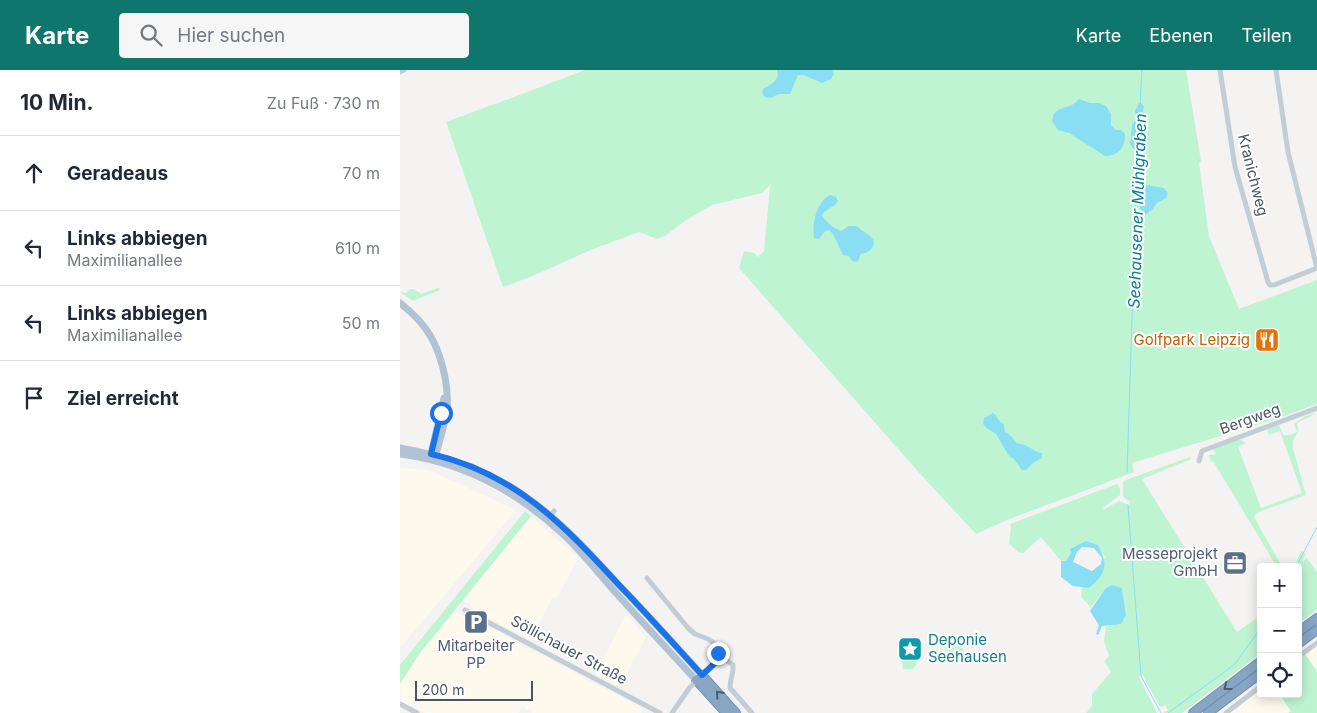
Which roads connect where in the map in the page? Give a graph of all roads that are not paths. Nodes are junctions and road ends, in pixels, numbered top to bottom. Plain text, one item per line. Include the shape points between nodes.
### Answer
1 (404, 70) edge
2 (1220, 70) edge
3 (1276, 70) edge
4 (400, 72) edge
5 (1317, 268) edge
6 (400, 303) edge
7 (406, 308) junction
8 (400, 314) edge
9 (1317, 408) edge
10 (400, 448) edge
11 (400, 454) edge
12 (433, 457) junction
13 (1199, 460) dead end
14 (647, 578) dead end
15 (465, 610) dead end
16 (1317, 618) edge
17 (1302, 629) edge
18 (1317, 630) edge
19 (1302, 641) edge
20 (1317, 643) edge
21 (1302, 654) edge
22 (718, 659) junction
23 (1257, 664) edge
24 (1257, 676) edge
25 (699, 678) junction
26 (1257, 689) edge
27 (400, 704) edge
28 (417, 713) edge
29 (660, 713) edge
30 (672, 713) edge
31 (726, 713) edge
32 (736, 713) edge
33 (752, 713) edge
34 (1193, 713) edge
35 (1208, 713) edge
36 (1226, 713) edge

1 - 4 street
2 - 5 street, Kranichweg via 1235,167 1267,280 1270,285
3 - 5 street via 1288,152
6 - 7 main road
7 - 8 street
7 - 12 main road via 432,336 445,378
9 - 13 street, Bergweg via 1202,451
10 - 12 main road
11 - 12 main road
12 - 25 main road via 497,485 547,519
12 - 25 main road via 468,465 493,476 553,513
14 - 22 street via 691,632 714,643
15 - 29 street, Söllichauer Straße
16 - 17 highway
18 - 19 highway
20 - 21 street
22 - 25 street
22 - 33 street via 733,665 730,688
23 -> 34 highway
24 - 35 highway
25 - 30 street
25 - 31 highway
32 -> 25 highway
26 - 36 street
27 - 28 street

